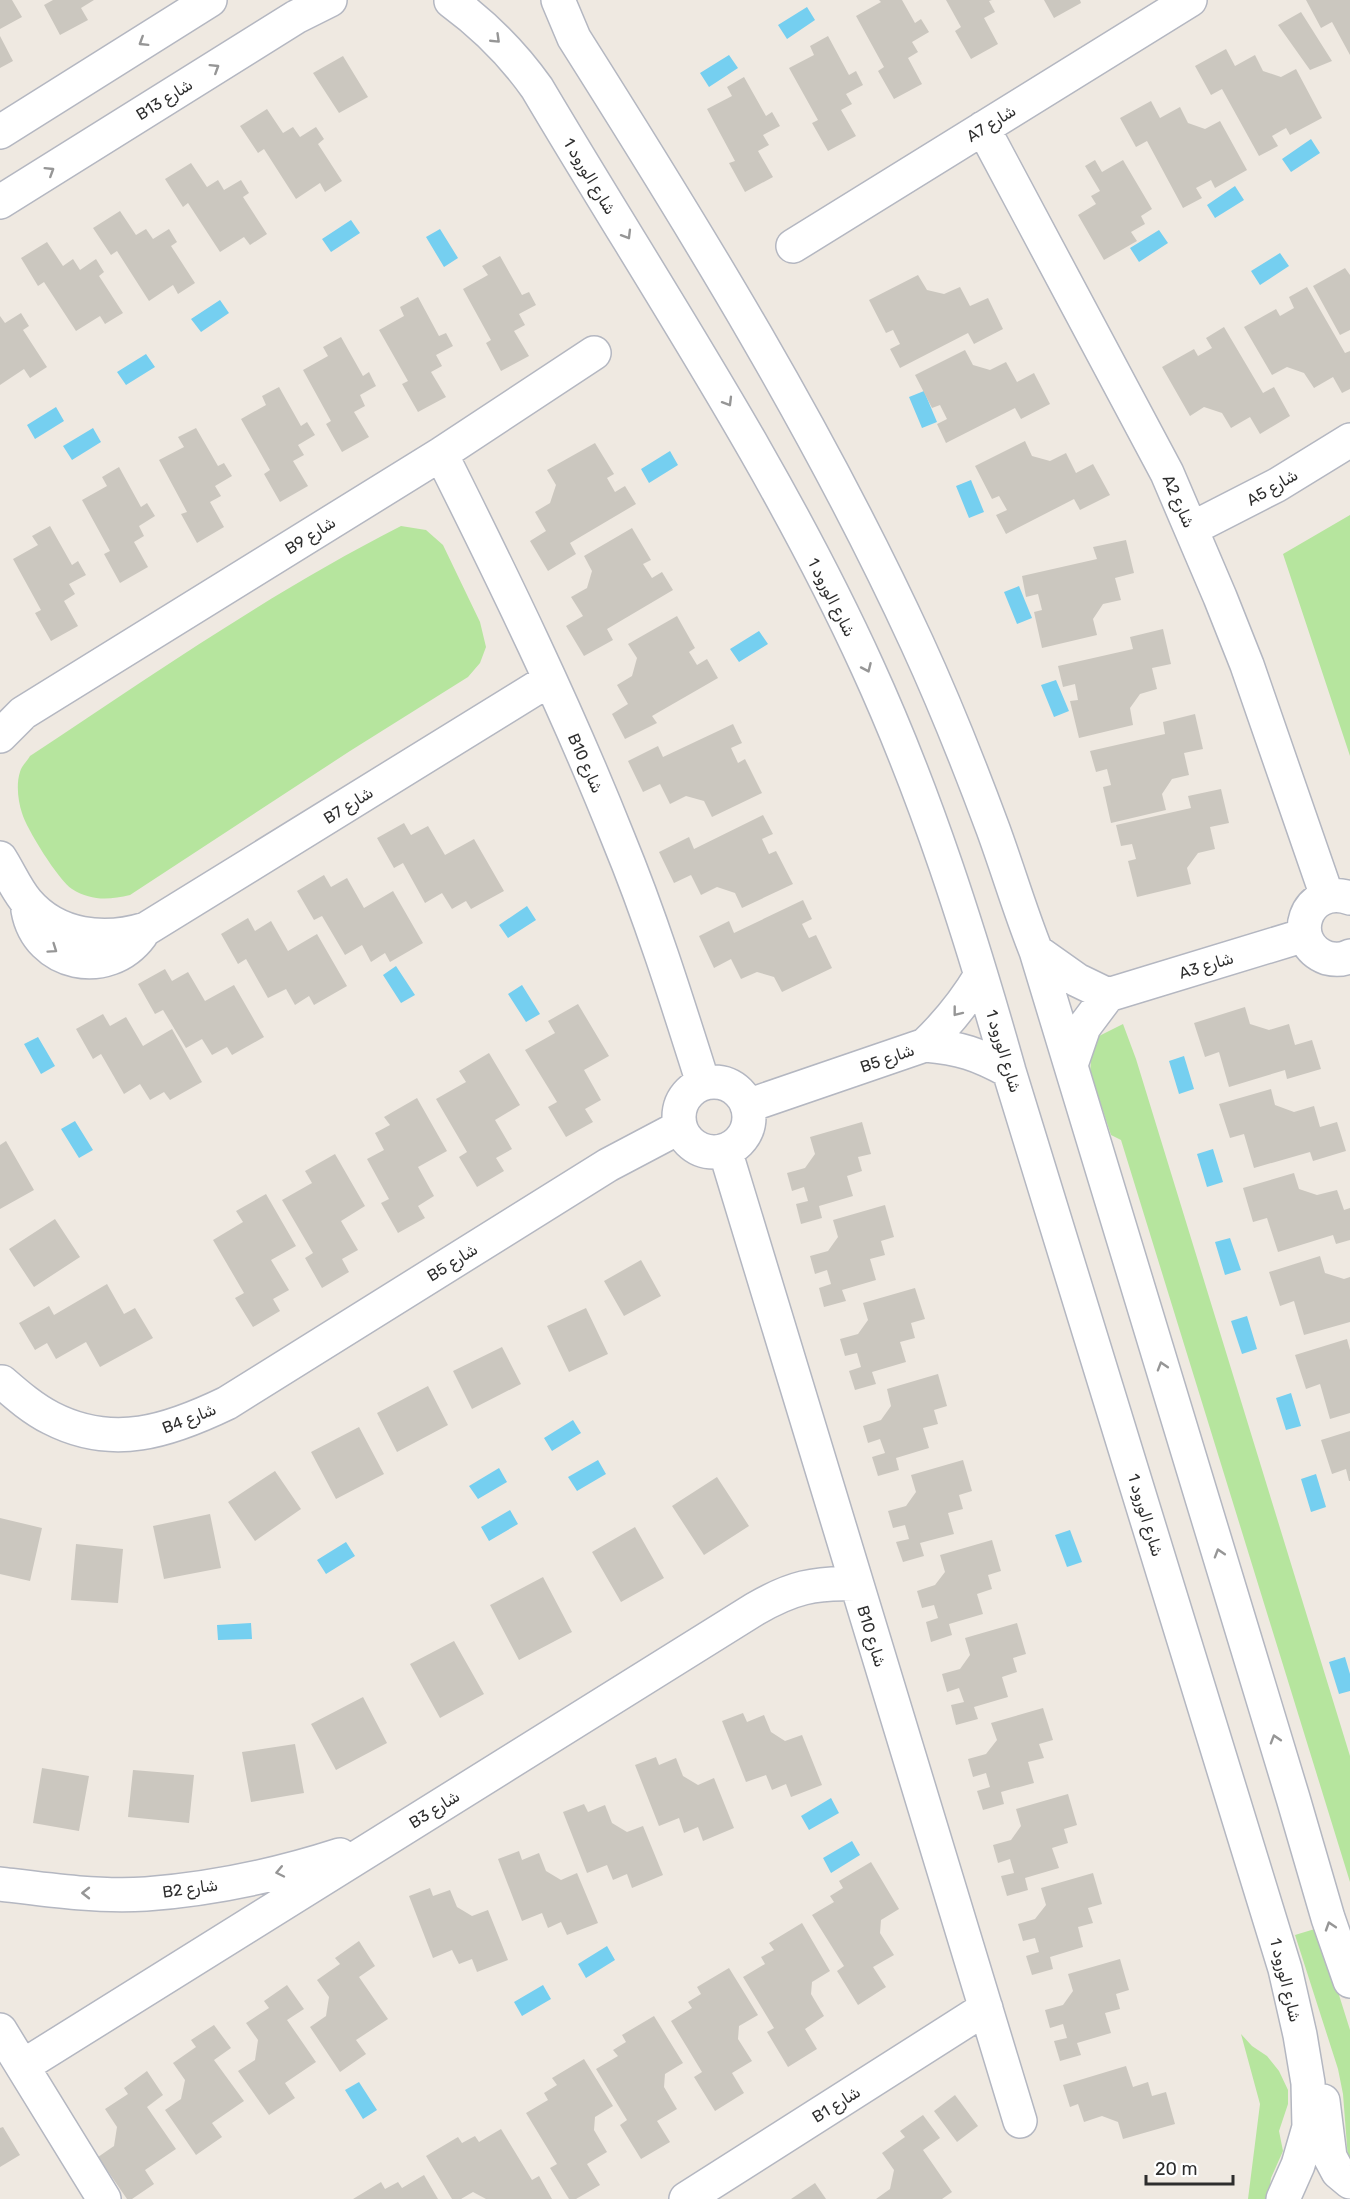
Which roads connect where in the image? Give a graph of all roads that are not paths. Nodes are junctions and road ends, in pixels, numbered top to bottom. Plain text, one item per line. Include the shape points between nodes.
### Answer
1 (210, 0) edge
2 (330, 0) edge
3 (446, 0) edge
4 (558, 0) edge
5 (1190, 0) edge
6 (982, 128) junction
7 (0, 132) edge
8 (0, 202) edge
9 (793, 246) dead end
10 (594, 353) dead end
11 (1350, 440) edge
12 (441, 454) junction
13 (1191, 529) junction
14 (549, 681) junction
15 (12, 715) edge
16 (0, 736) edge
17 (0, 858) edge
18 (1338, 897) edge
19 (1305, 935) junction
20 (1036, 951) junction
21 (1348, 963) edge
22 (981, 975) junction
23 (1108, 995) junction
24 (925, 1045) junction
25 (1071, 1065) junction
26 (1009, 1071) junction
27 (703, 1083) junction
28 (747, 1106) junction
29 (680, 1127) junction
30 (725, 1150) junction
31 (1, 1381) edge
32 (227, 1403) joint
33 (856, 1584) junction
34 (376, 1844) junction
35 (0, 1884) edge
36 (1285, 1969) junction
37 (1348, 1983) edge
38 (986, 2008) junction
39 (0, 2030) edge
40 (22, 2066) junction
41 (1020, 2121) dead end
42 (1350, 2181) edge
43 (104, 2199) edge
44 (686, 2199) edge
45 (1283, 2199) edge

1 -> 7 street
8 -> 2 street, B13 شارع via 296,17
3 -> 22 street, شارع الورود 1 via 478,21 502,44 537,88 777,488 867,666 896,733 948,869
4 - 20 street via 574,38 755,333 863,530 957,737
5 - 6 street, A7 شارع
6 - 9 street, A7 شارع
6 - 13 street, A2 شارع via 1142,424
10 - 12 street, B9 شارع
11 - 13 street, A5 شارع via 1277,485
12 - 14 street, B10 شارع
12 - 15 street, B9 شارع
13 - 18 street, A2 شارع
14 - 17 street, B7 شارع via 146,929 134,945 116,957 96,962 75,961 56,953 40,939 30,921 26,901
14 - 27 street, B10 شارع via 619,840
15 - 16 street, B9 شارع
18 - 19 street via 1316,901 1304,923
19 - 21 street via 1320,955
19 - 23 street, A3 شارع
20 - 23 street via 1077,980
20 - 25 street
22 -> 24 street, B5 شارع via 947,1024
22 - 26 street, شارع الورود 1
23 - 25 street via 1084,1028
24 - 26 street, B5 شارع via 955,1048
24 - 28 street, B5 شارع
37 -> 25 street
26 - 36 street, شارع الورود 1
27 - 28 street via 730,1085
27 - 29 street via 682,1100 678,1113
28 - 30 street via 749,1120 745,1133
29 - 30 street via 686,1139 698,1148 711,1152
29 - 32 street, B5 شارع via 608,1165
30 - 33 street, B10 شارع
31 - 32 street, B4 شارع via 15,1408 35,1430 59,1444 89,1454 149,1451 177,1441
33 - 34 street, B3 شارع via 804,1586 778,1595
33 - 38 street, B10 شارع
34 -> 35 street, B2 شارع via 302,1867 224,1884 146,1894 70,1893
34 - 40 street, B3 شارع
36 - 42 street via 1301,1999 1318,2054 1330,2157 1338,2172
36 - 45 street, شارع الورود 1 via 1308,2083 1309,2127
38 - 41 street, B10 شارع
38 - 44 street, B1 شارع
39 - 40 street
40 - 43 street

